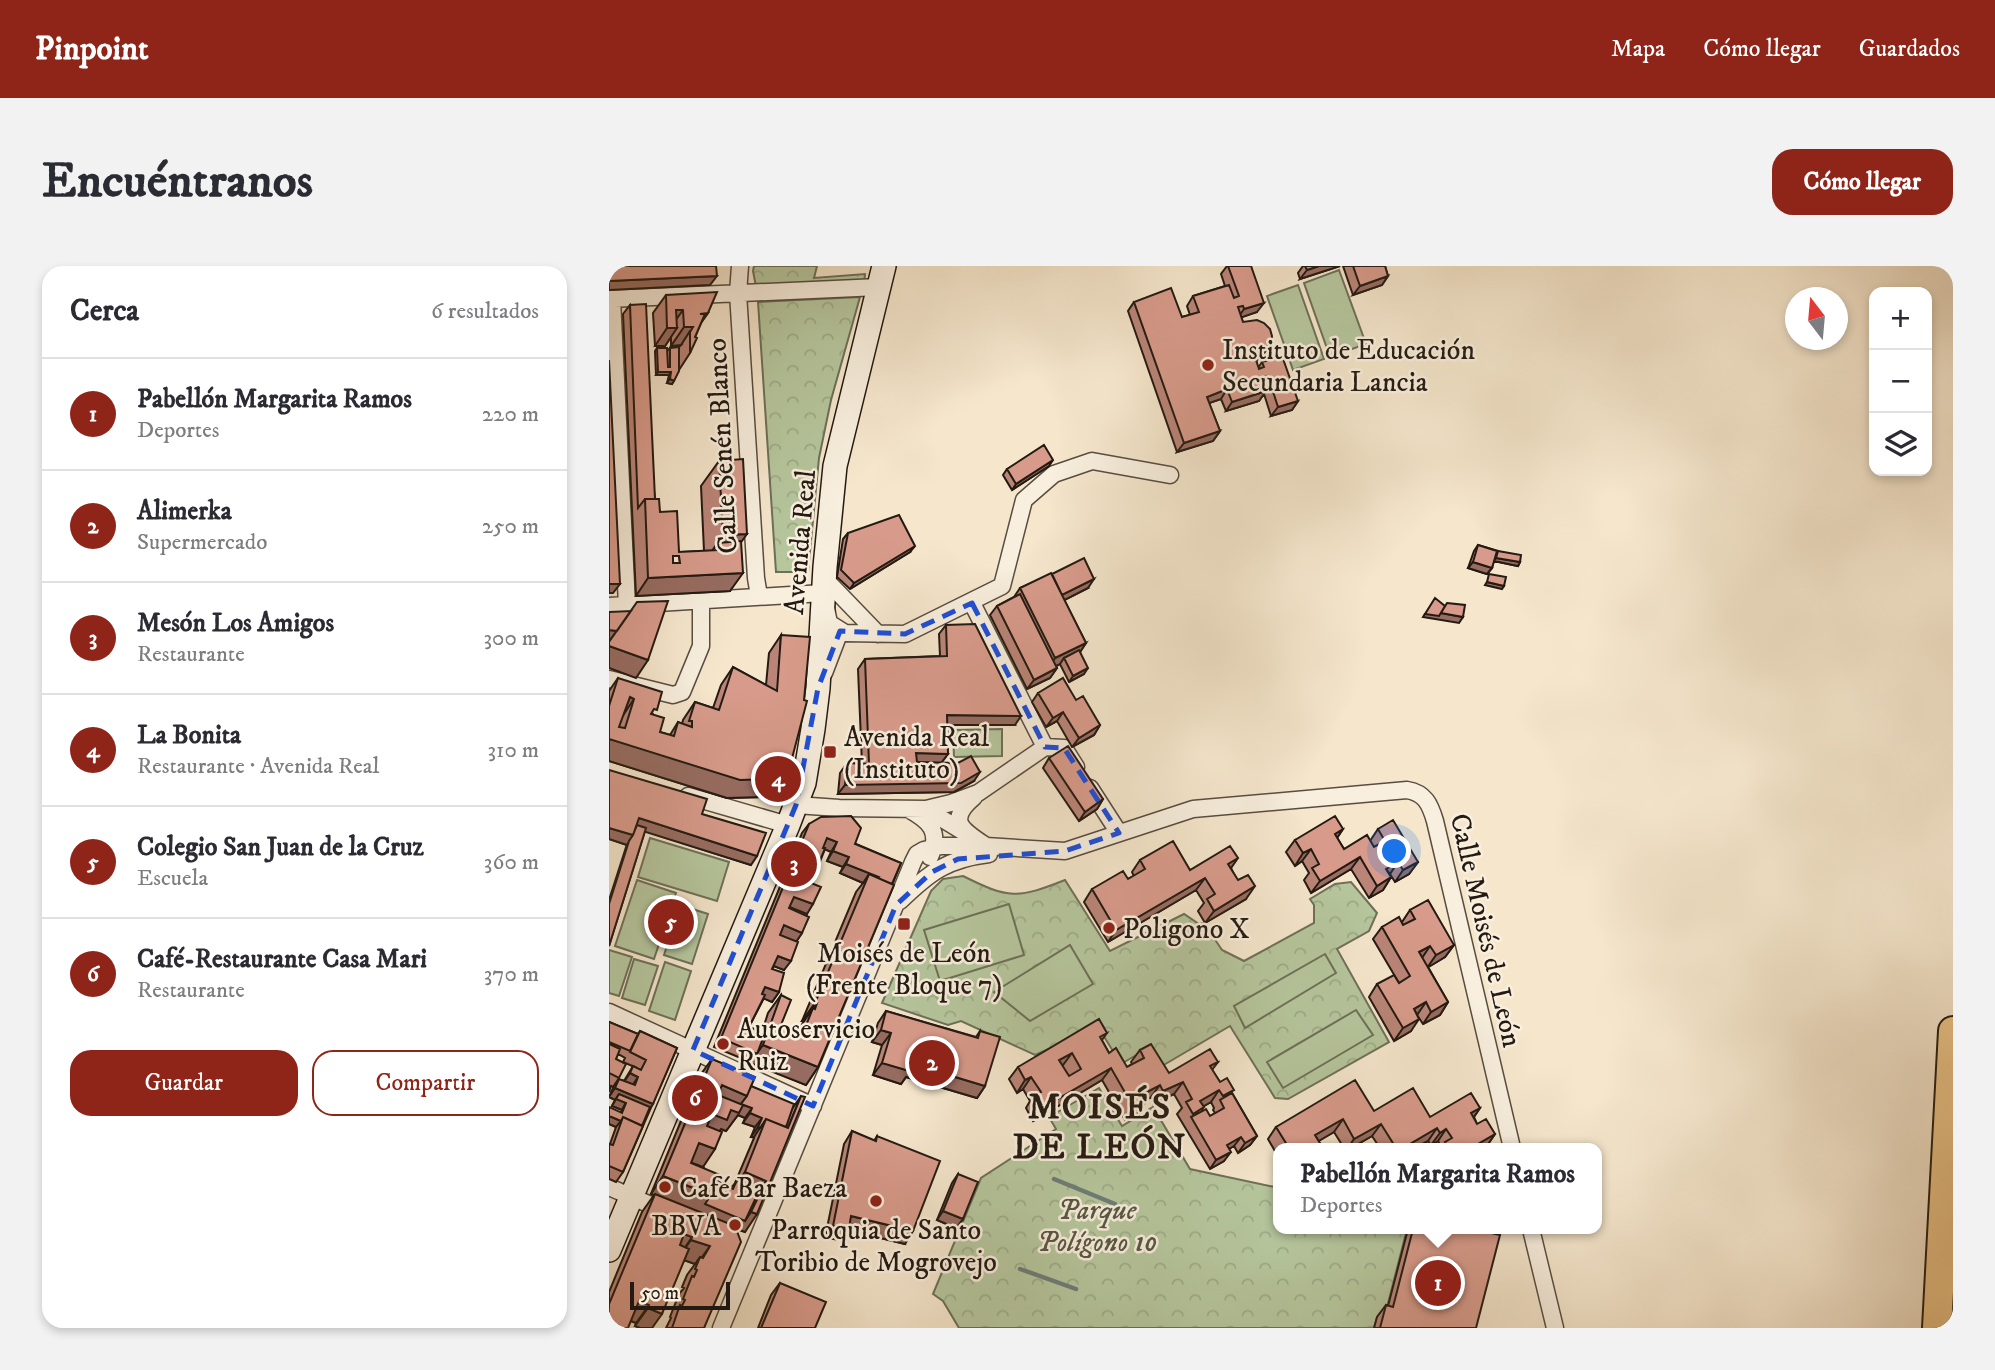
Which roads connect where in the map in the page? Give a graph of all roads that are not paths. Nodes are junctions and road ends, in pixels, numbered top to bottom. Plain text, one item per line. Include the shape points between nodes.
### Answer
1 (740, 266) edge
2 (882, 276) edge
3 (738, 293) junction
4 (611, 299) edge
5 (1170, 475) dead end
6 (824, 585) junction
7 (759, 596) junction
8 (701, 600) junction
9 (972, 603) junction
10 (627, 605) junction
11 (609, 606) edge
12 (840, 631) junction
13 (878, 634) junction
14 (609, 679) edge
15 (818, 688) junction
16 (1045, 747) junction
17 (670, 790) edge
18 (978, 793) junction
19 (907, 808) junction
20 (926, 809) junction
21 (792, 815) junction
22 (962, 831) junction
23 (1119, 833) junction
24 (986, 845) junction
25 (934, 847) junction
26 (1024, 850) junction
27 (915, 887) junction
28 (896, 906) junction
29 (609, 1012) edge
30 (1953, 1031) edge
31 (693, 1051) junction
32 (813, 1106) junction
33 (1511, 1143) edge
34 (609, 1187) edge
35 (631, 1197) junction
36 (676, 1216) edge
37 (1532, 1234) edge
38 (609, 1250) edge
39 (721, 1328) edge
40 (1555, 1328) edge
41 (1937, 1328) edge

1 - 3 street, Calle Senén Blanco
2 - 3 street
2 - 6 main road, Avenida Real via 835,466
3 - 4 street
3 - 7 street, Calle Senén Blanco
4 - 10 street
5 - 9 street via 1092,461 1054,474 1024,500 1002,586
6 - 7 street
6 - 12 street via 829,623
6 - 13 street
6 - 15 main road, Avenida Real
7 - 8 street
8 - 10 street
8 - 14 street via 701,646 682,692 673,695
9 - 13 street via 905,634
9 - 16 street
10 - 11 street
12 - 13 street
12 - 15 street
15 - 21 main road, Avenida Real via 804,783
16 - 18 street
16 - 23 street via 1064,748
17 - 21 street
18 - 20 street
18 - 22 street via 959,814
19 - 20 street
19 - 21 street
19 - 25 street via 930,824
20 - 22 street, Calle Moisés de León
21 - 31 main road, Avenida Real
22 - 24 street, Calle Moisés de León
23 - 26 street, Calle Moisés de León via 1065,850
23 - 33 street, Calle Moisés de León via 1193,809 1407,790 1427,799
24 - 25 street, Calle Moisés de León
24 - 26 street, Calle Moisés de León
25 - 27 street, Calle Moisés de León
25 - 28 street, Calle Moisés de León via 917,854
26 - 27 street, Calle Moisés de León via 958,859
27 - 28 street, Calle Moisés de León
28 - 32 street, Calle Moisés de León
29 - 31 street
30 - 41 highway
31 - 32 street
31 - 35 main road, Avenida Real
32 - 39 street, Calle Moisés de León via 746,1245
34 - 35 street
35 - 36 street
35 - 38 main road, Avenida Real
37 - 40 street

